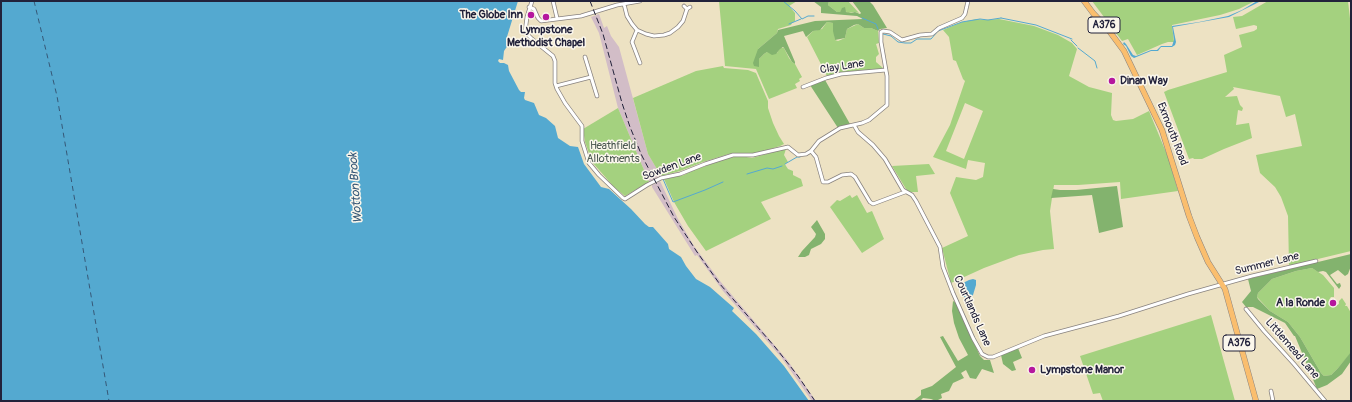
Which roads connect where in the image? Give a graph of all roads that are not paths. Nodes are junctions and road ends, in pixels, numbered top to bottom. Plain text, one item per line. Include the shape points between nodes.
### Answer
1 (532, 1) edge
2 (553, 1) edge
3 (640, 1) edge
4 (1084, 1) edge
5 (968, 2) edge
6 (624, 4) junction
7 (529, 7) junction
8 (687, 7) dead end
9 (557, 18) junction
10 (637, 30) junction
11 (585, 56) dead end
12 (640, 63) dead end
13 (886, 70) junction
14 (591, 77) junction
15 (556, 86) junction
16 (803, 87) dead end
17 (597, 96) dead end
18 (854, 125) junction
19 (811, 151) junction
20 (905, 192) junction
21 (1316, 261) dead end
22 (1223, 284) junction
23 (1246, 309) dead end
24 (1271, 391) dead end
25 (1256, 401) edge
26 (1273, 401) edge
27 (1325, 401) edge

1 - 7 street
2 - 9 street
3 - 6 street
4 - 22 highway, Exmouth Road / A376 via 1124,52 1154,112 1168,146 1199,243
5 - 13 street via 962,18 932,34 902,40 890,32 882,32 880,36
6 - 9 street via 588,14
6 - 10 street via 627,16
7 - 9 street via 534,9 541,21
7 - 15 street, Sowden Lane via 525,32 553,56
8 - 10 street via 680,25 664,36 654,36
10 - 12 street via 632,40 634,55
11 - 14 street
13 - 16 street, Clay Lane via 841,74
13 - 18 street via 887,105 869,120
14 - 15 street
14 - 17 street
15 - 19 street, Sowden Lane via 582,126 582,141 589,163 625,199 646,184 661,178 733,156 753,156 788,147 800,156
18 - 19 street via 840,128 828,135
18 - 20 street, Courtlands Lane via 885,160
19 - 20 street via 816,157 823,182 842,174 851,174 873,204
20 - 22 street, Courtlands Lane via 912,195 936,238 952,295 982,354 988,357 1044,336
21 - 22 street, Summer Lane
22 - 25 highway, A376
23 - 27 street, Littlemead Lane
24 - 26 street

